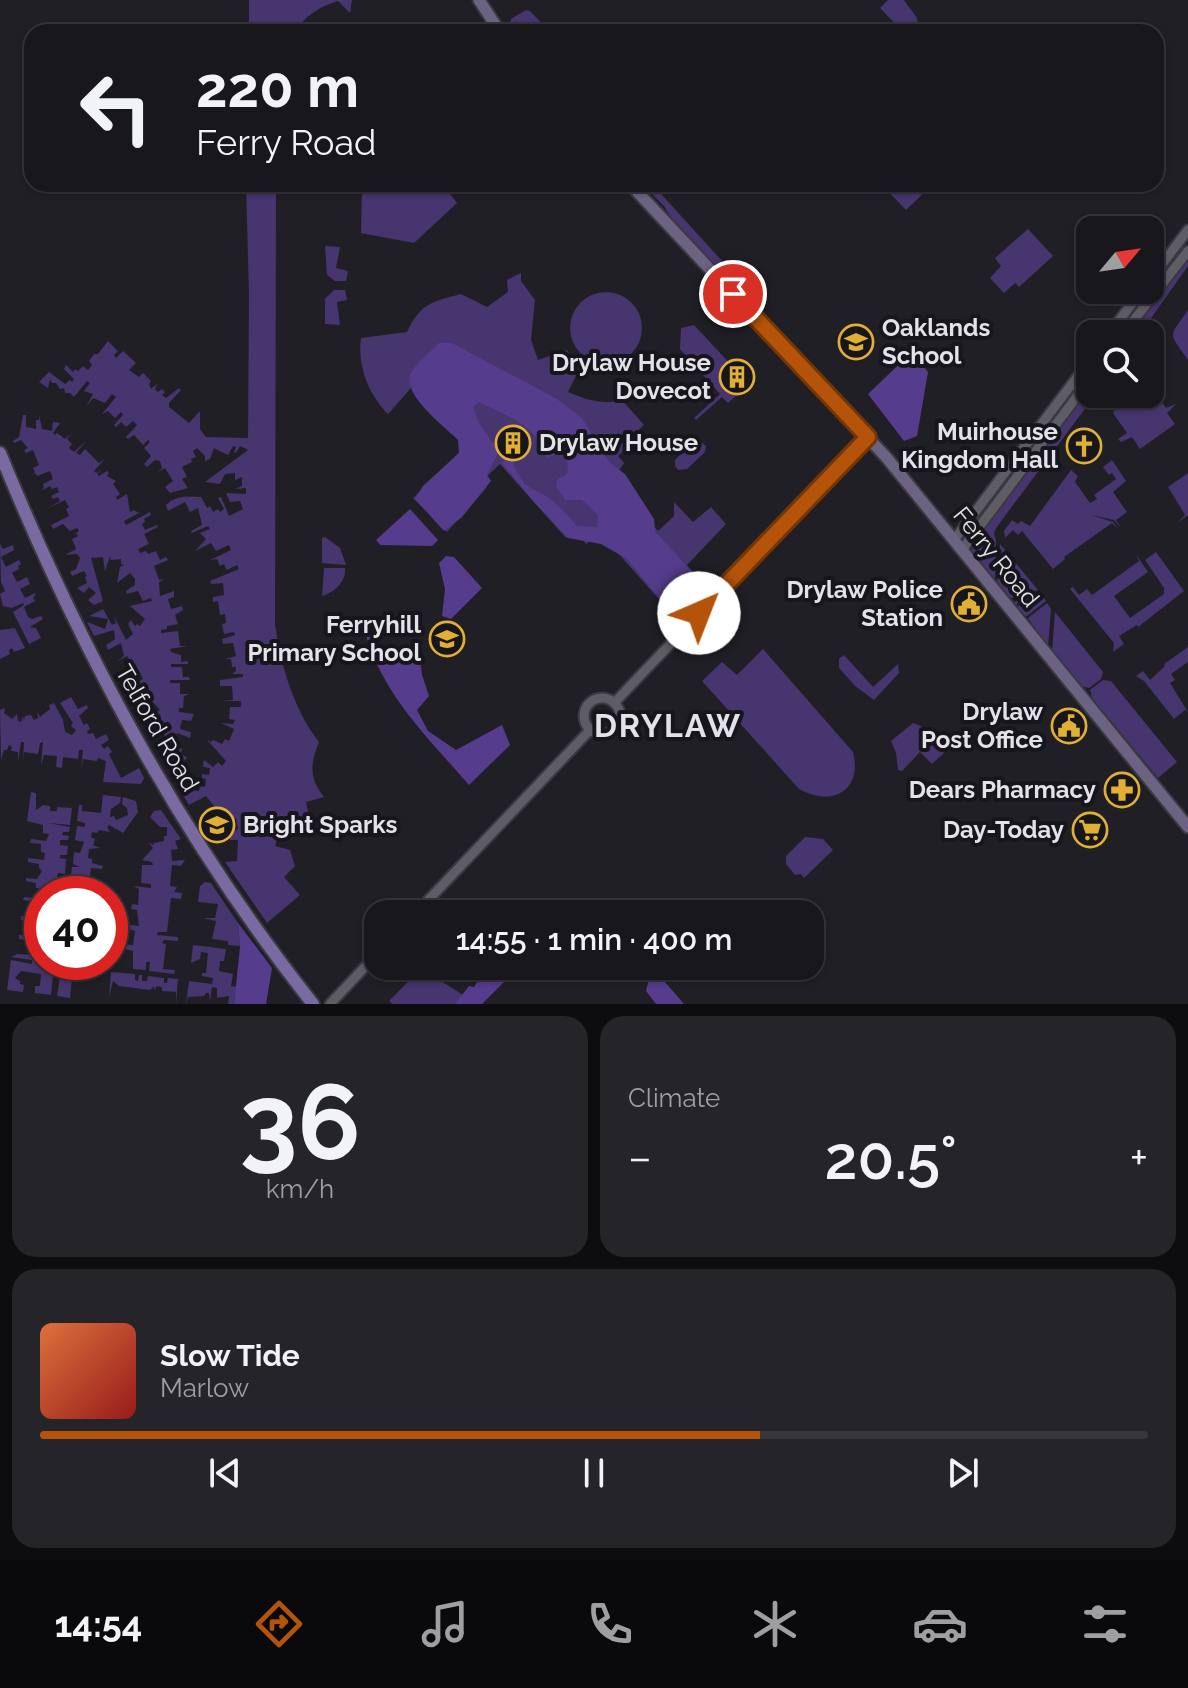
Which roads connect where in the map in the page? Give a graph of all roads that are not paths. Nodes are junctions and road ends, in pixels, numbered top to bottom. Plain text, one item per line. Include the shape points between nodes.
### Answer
1 (479, 0) edge
2 (495, 24) edge
3 (638, 192) edge
4 (1188, 230) edge
5 (1188, 251) edge
6 (1164, 262) edge
7 (1131, 304) edge
8 (1120, 319) edge
9 (1134, 320) edge
10 (1076, 379) edge
11 (1076, 398) edge
12 (868, 437) junction
13 (0, 453) edge
14 (954, 540) junction
15 (962, 550) junction
16 (614, 703) junction
17 (590, 730) junction
18 (1188, 827) edge
19 (428, 900) edge
20 (364, 968) edge
21 (313, 1004) edge
22 (330, 1004) edge

1 - 2 main road
3 - 12 main road, Ferry Road
4 - 6 street
5 - 9 street
7 - 8 street
10 - 14 street
11 - 15 street
12 - 14 main road, Ferry Road
12 - 16 street
13 - 21 main road, Telford Road via 49,570 107,687 187,823
14 - 15 main road, Ferry Road
15 - 18 main road, Ferry Road
16 - 17 street via 620,715 613,731
16 - 17 street via 604,698 590,702 584,714
17 - 19 street
20 - 22 street

